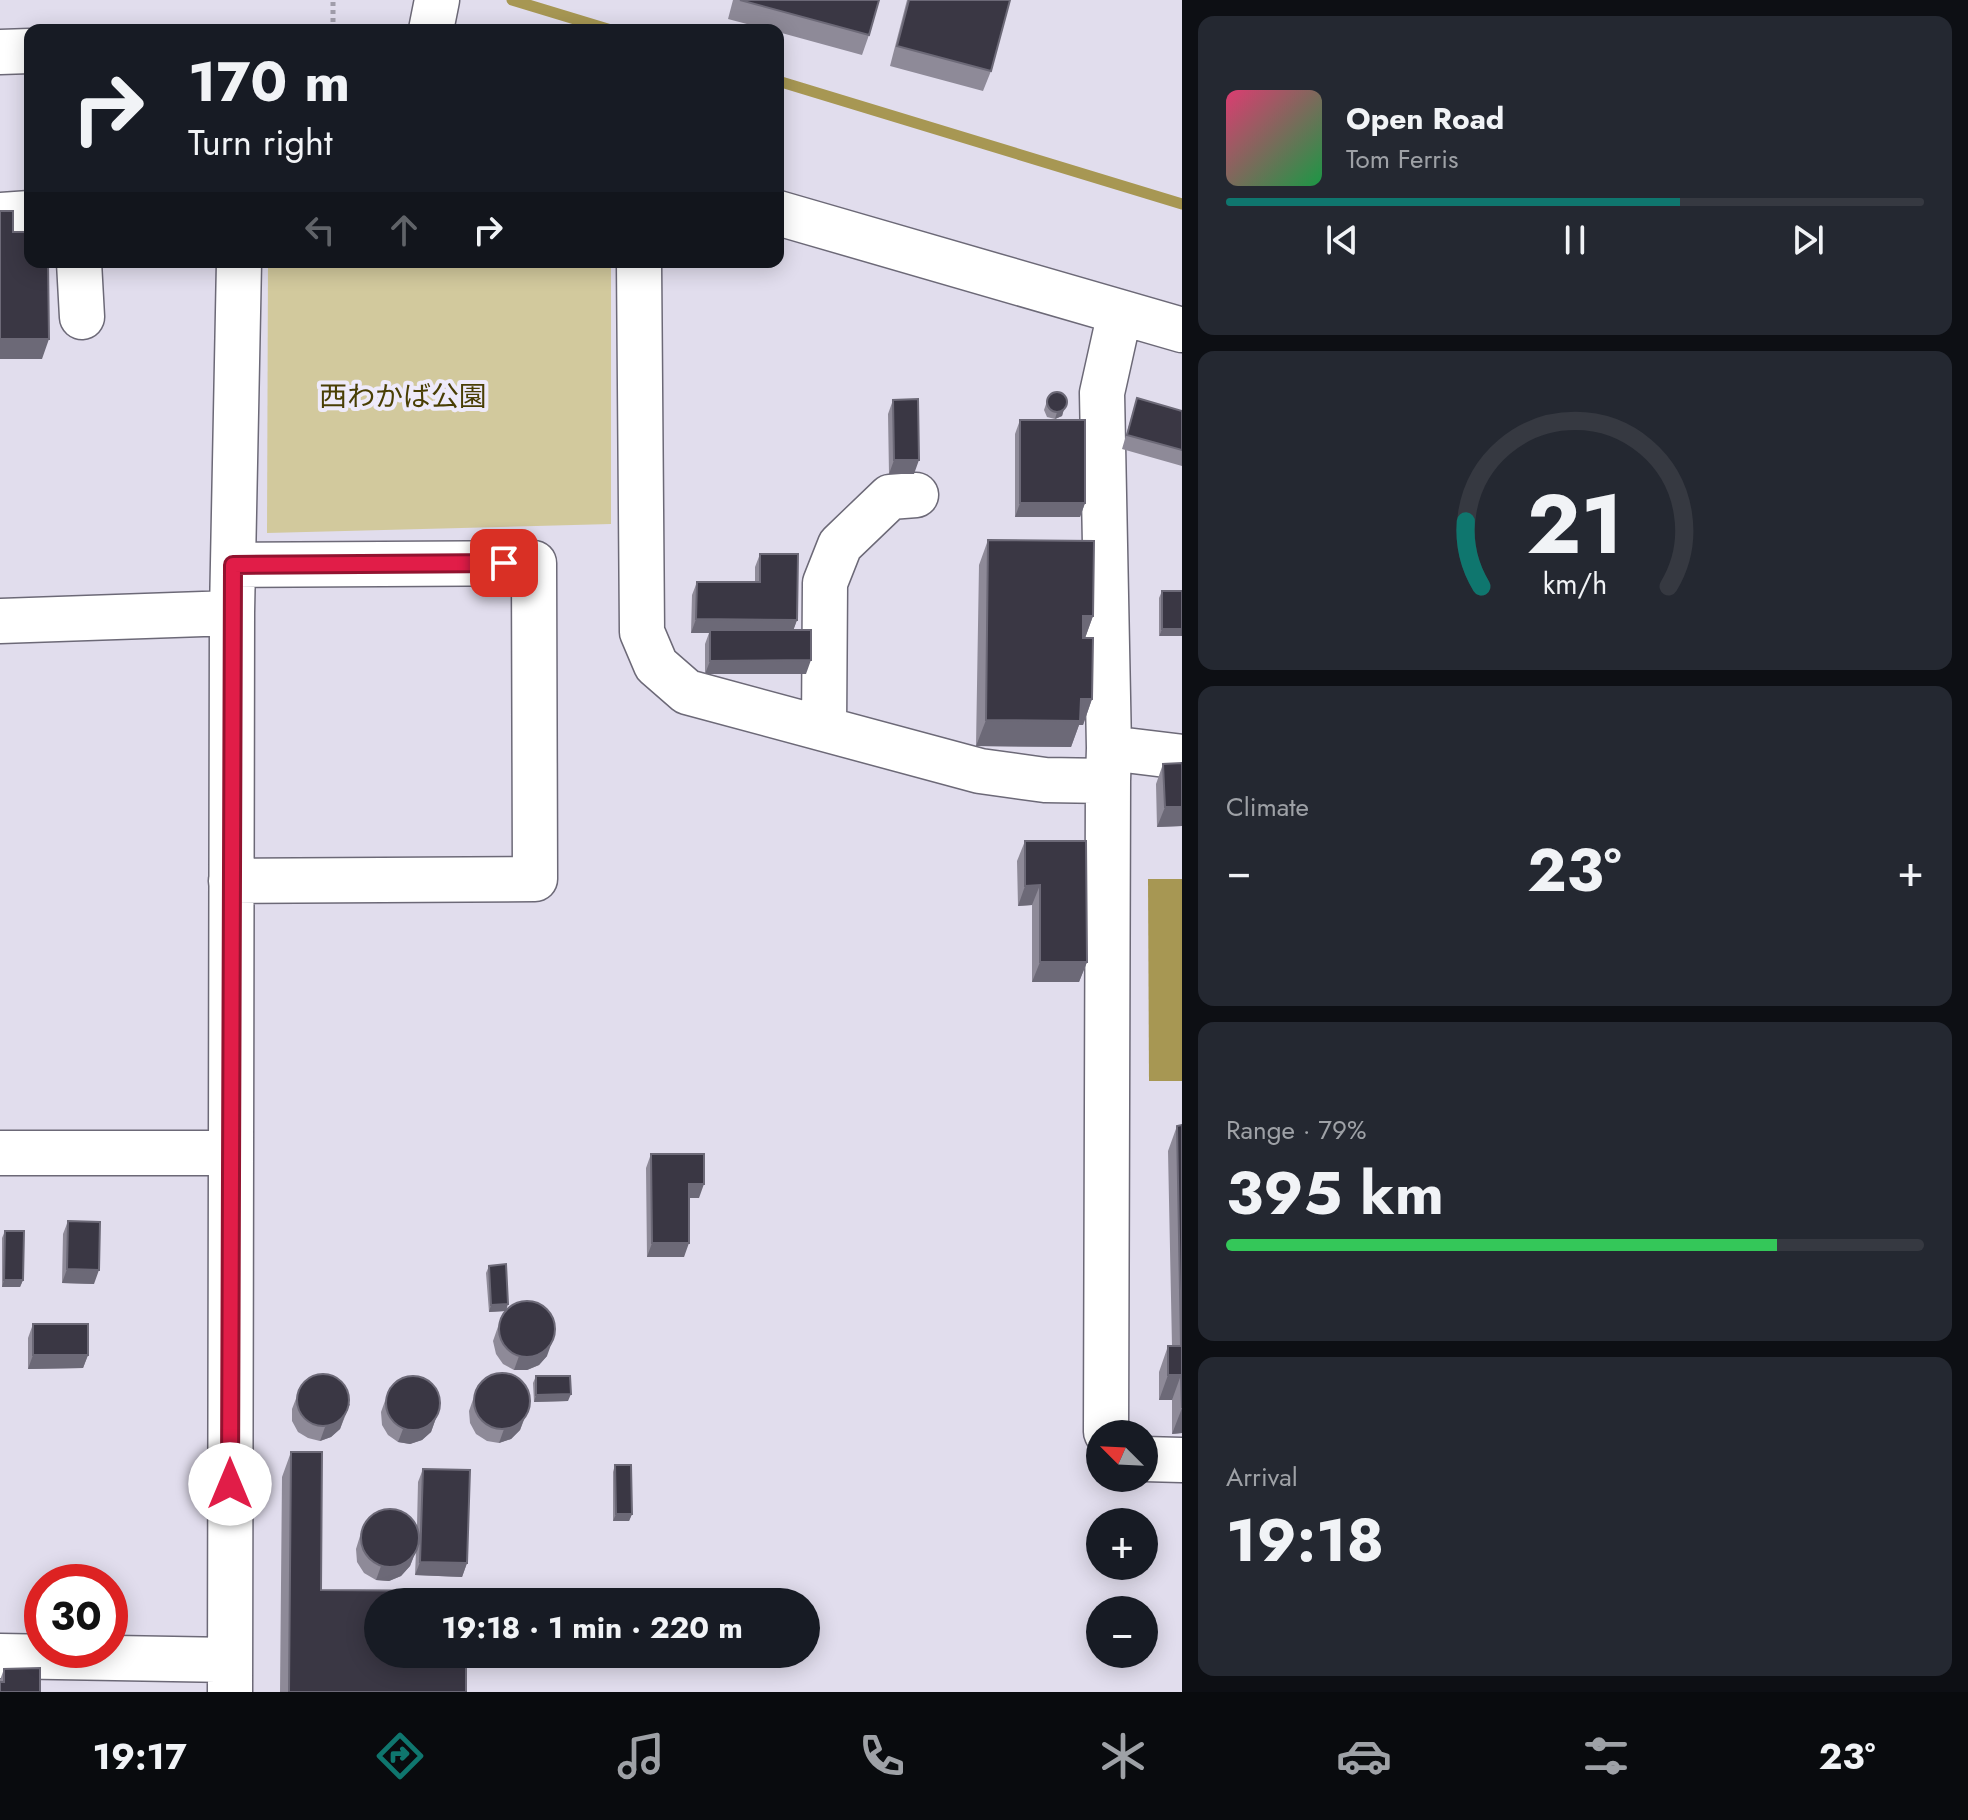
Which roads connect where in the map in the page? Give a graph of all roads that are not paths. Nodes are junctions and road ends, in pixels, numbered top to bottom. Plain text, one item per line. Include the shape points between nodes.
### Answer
1 (437, 0) edge
2 (432, 24) edge
3 (24, 51) edge
4 (0, 52) edge
5 (24, 213) edge
6 (0, 215) edge
7 (784, 215) edge
8 (79, 268) edge
9 (239, 268) edge
10 (639, 268) edge
11 (1120, 312) junction
12 (82, 317) dead end
13 (1182, 330) edge
14 (916, 495) dead end
15 (233, 565) junction
16 (232, 613) junction
17 (0, 621) edge
18 (824, 728) junction
19 (1182, 757) edge
20 (1108, 764) junction
21 (231, 881) junction
22 (0, 1153) edge
23 (230, 1153) junction
24 (1107, 1420) edge
25 (1158, 1459) edge
26 (1182, 1460) edge
27 (0, 1656) edge
28 (230, 1676) edge

1 - 2 street
3 - 4 street
5 - 6 street
7 - 11 street
8 - 12 street
9 - 15 street
10 - 18 street via 642,632 656,665 687,692
11 - 13 street
11 - 20 street via 1102,393
14 - 18 street via 890,497 840,545 825,583
15 - 16 street
15 - 21 street via 534,563 535,879
16 - 17 street
16 - 21 street
18 - 20 street via 980,771 1045,780
19 - 20 street
20 - 24 street
21 - 23 street
22 - 23 street
23 - 28 street
25 - 26 street
27 - 28 street

